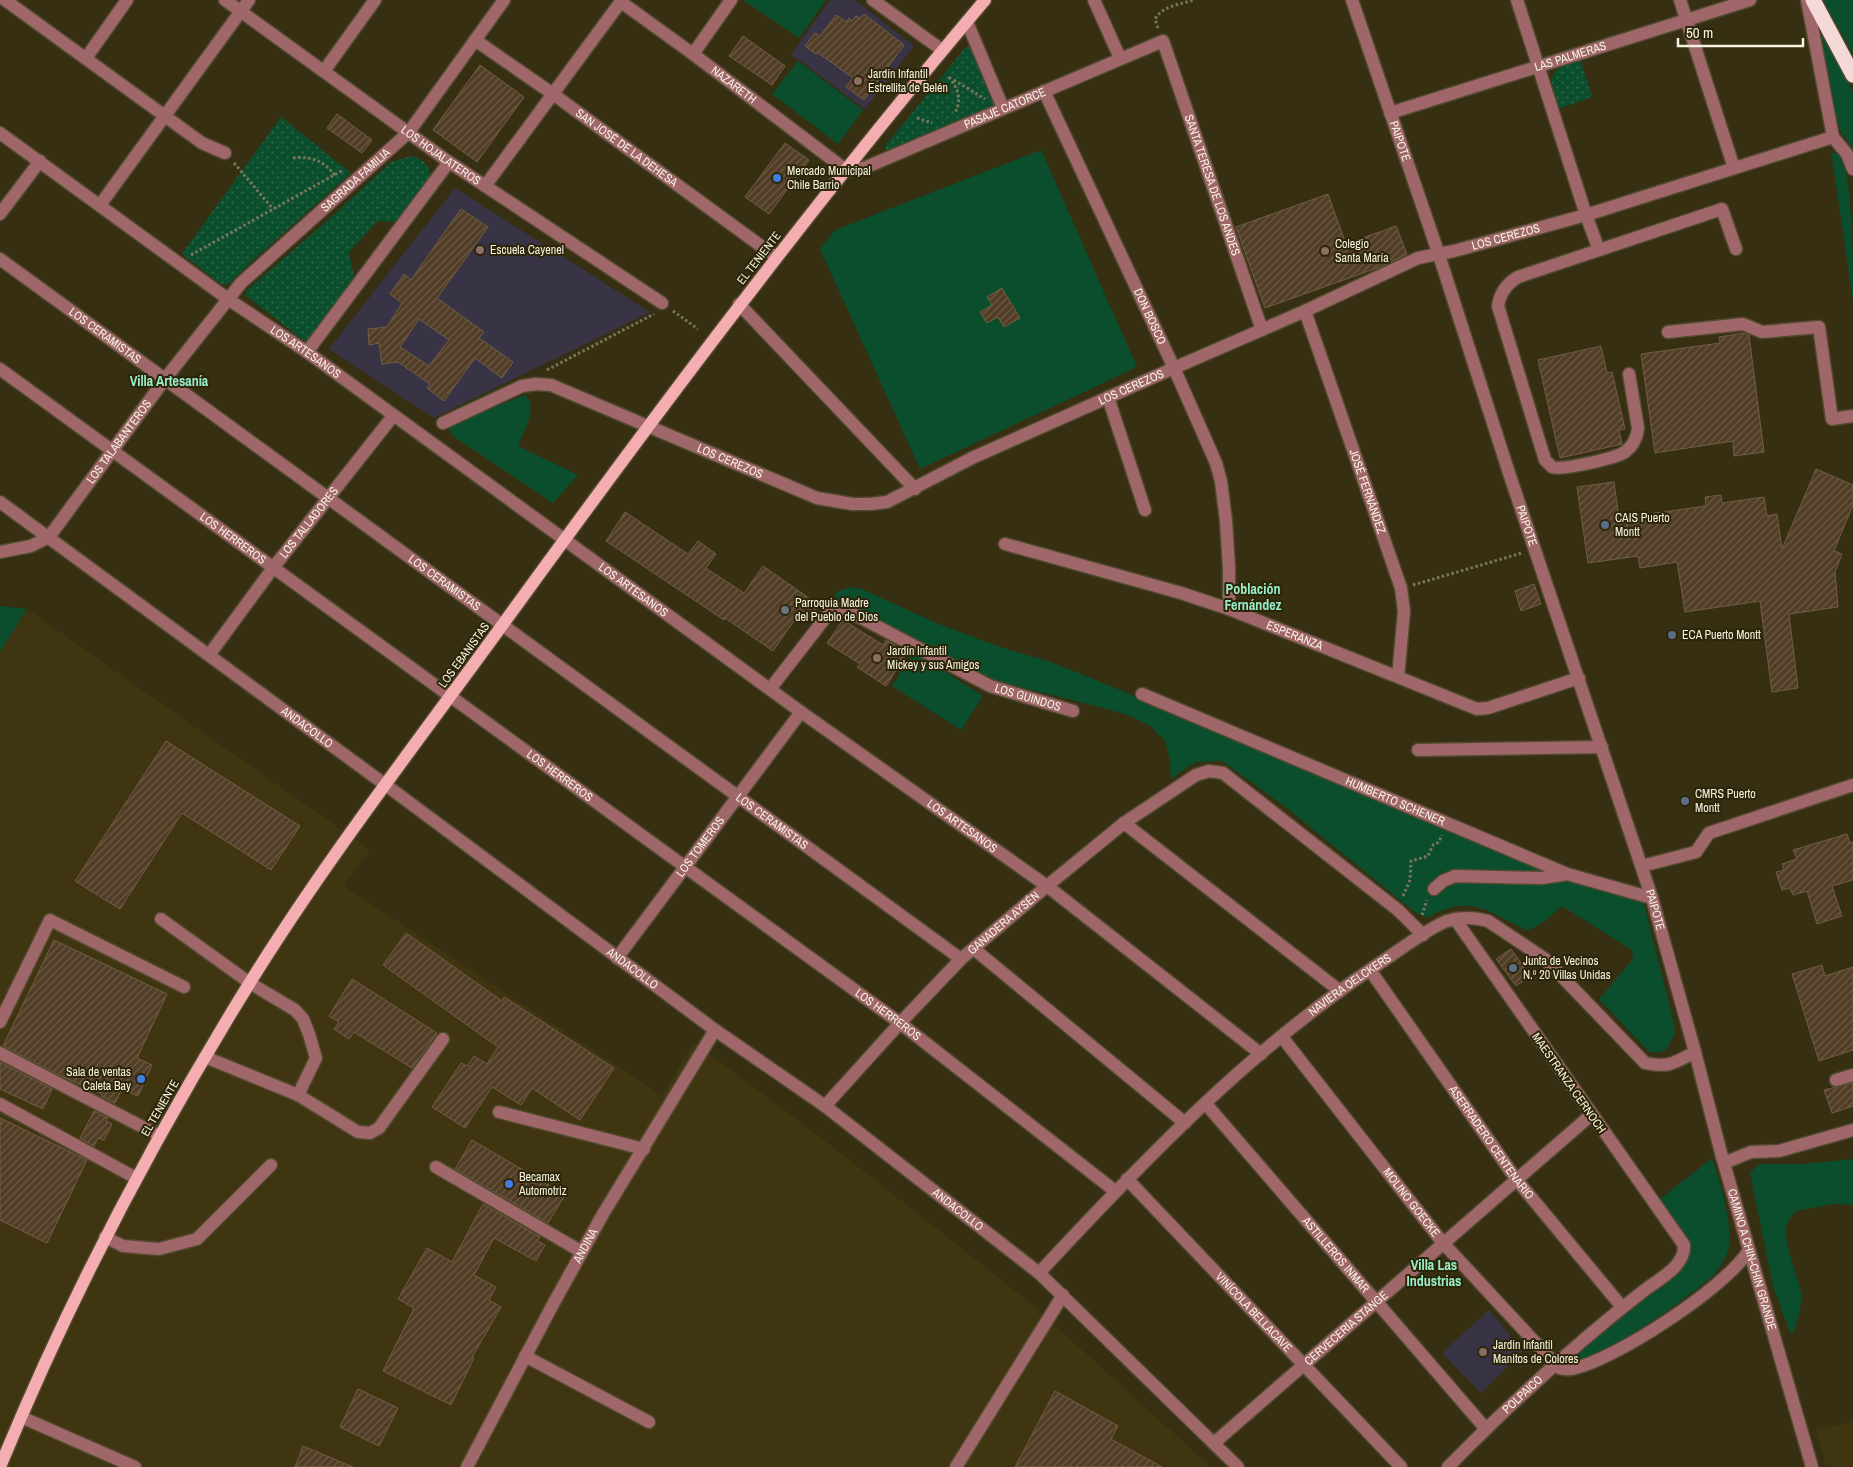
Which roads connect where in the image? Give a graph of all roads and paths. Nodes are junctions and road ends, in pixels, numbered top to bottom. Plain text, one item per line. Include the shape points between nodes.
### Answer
1 (6, 0) edge
2 (127, 0) edge
3 (224, 0) edge
4 (249, 0) edge
5 (375, 0) edge
6 (504, 0) edge
7 (732, 0) edge
8 (873, 0) edge
9 (985, 0) edge
10 (1094, 0) edge
11 (1194, 0) edge
12 (1352, 0) edge
13 (1517, 0) edge
14 (1680, 0) edge
15 (1750, 0) edge
16 (1807, 0) edge
17 (1813, 0) edge
18 (621, 1) edge
19 (241, 12) junction
20 (1686, 19) junction
21 (967, 22) junction
22 (475, 40) junction
23 (1163, 41) junction
24 (942, 50) junction
25 (693, 54) junction
26 (86, 58) junction
27 (1120, 58) junction
28 (1538, 66) junction
29 (324, 71) junction
30 (1853, 75) edge
31 (1044, 91) junction
32 (553, 94) junction
33 (1003, 108) junction
34 (1390, 113) junction
35 (165, 115) junction
36 (953, 117) dead end
37 (917, 118) dead end
38 (940, 123) dead end
39 (0, 132) edge
40 (409, 132) junction
41 (1833, 137) junction
42 (225, 153) joint
43 (293, 158) dead end
44 (40, 161) junction
45 (449, 162) junction
46 (1734, 168) junction
47 (1853, 169) edge
48 (344, 170) dead end
49 (846, 170) junction
50 (335, 175) junction
51 (485, 186) junction
52 (100, 205) junction
53 (273, 209) junction
54 (0, 214) edge
55 (1586, 215) junction
56 (1599, 250) junction
57 (1736, 250) dead end
58 (1438, 255) junction
59 (776, 258) junction
60 (0, 259) edge
61 (178, 262) junction
62 (228, 299) junction
63 (739, 304) junction
64 (665, 305) junction
65 (1304, 312) junction
66 (698, 329) dead end
67 (1262, 330) junction
68 (1668, 332) dead end
69 (307, 352) junction
70 (1174, 368) junction
71 (0, 369) edge
72 (1629, 374) dead end
73 (165, 379) junction
74 (536, 384) junction
75 (1108, 398) junction
76 (393, 416) junction
77 (1853, 416) edge
78 (443, 423) dead end
79 (648, 426) junction
80 (112, 451) junction
81 (915, 489) junction
82 (329, 498) junction
83 (0, 502) edge
84 (1145, 510) dead end
85 (49, 537) junction
86 (564, 540) junction
87 (1005, 544) dead end
88 (1534, 549) junction
89 (0, 552) edge
90 (274, 568) junction
91 (1400, 588) junction
92 (1229, 609) junction
93 (502, 625) junction
94 (209, 655) junction
95 (1398, 677) junction
96 (1579, 678) junction
97 (770, 689) junction
98 (1142, 694) dead end
99 (450, 696) junction
100 (1073, 711) dead end
101 (801, 712) junction
102 (1602, 747) junction
103 (1418, 750) dead end
104 (386, 785) junction
105 (1853, 785) edge
106 (738, 796) junction
107 (1124, 823) junction
108 (1433, 845) dead end
109 (1642, 866) junction
110 (685, 867) junction
111 (1567, 874) junction
112 (1047, 886) junction
113 (1434, 889) joint
114 (1652, 898) junction
115 (1398, 910) junction
116 (162, 919) dead end
117 (1455, 919) junction
118 (1421, 933) junction
119 (974, 949) junction
120 (617, 958) junction
121 (961, 959) junction
122 (1370, 970) junction
123 (250, 983) junction
124 (184, 987) dead end
125 (1340, 991) junction
126 (0, 1022) edge
127 (900, 1023) junction
128 (715, 1030) junction
129 (1282, 1037) junction
130 (444, 1039) dead end
131 (1695, 1052) junction
132 (0, 1053) edge
133 (1261, 1054) junction
134 (206, 1057) junction
135 (1853, 1075) edge
136 (1836, 1080) dead end
137 (298, 1095) junction
138 (0, 1104) edge
139 (1206, 1104) junction
140 (825, 1106) junction
141 (499, 1112) dead end
142 (1590, 1114) junction
143 (1185, 1123) junction
144 (1853, 1130) edge
145 (160, 1136) junction
146 (644, 1149) junction
147 (1724, 1162) junction
148 (271, 1165) dead end
149 (436, 1167) dead end
150 (136, 1178) junction
151 (1516, 1178) junction
152 (1127, 1179) junction
153 (1115, 1191) junction
154 (105, 1237) junction
155 (1443, 1243) junction
156 (1684, 1245) joint
157 (1749, 1250) junction
158 (582, 1252) junction
159 (1039, 1273) junction
160 (1063, 1295) junction
161 (1375, 1302) junction
162 (1622, 1307) junction
163 (526, 1356) junction
164 (1303, 1364) junction
165 (1555, 1365) junction
166 (21, 1417) junction
167 (650, 1422) dead end
168 (1486, 1429) junction
169 (1214, 1443) junction
170 (0, 1467) edge
171 (134, 1467) edge
172 (468, 1467) edge
173 (956, 1467) edge
174 (1238, 1467) edge
175 (1401, 1467) edge
176 (1448, 1467) edge
177 (1812, 1467) edge

1 - 26 street
2 - 26 street
3 - 19 street, LOS HOJALATEROS
4 - 19 street
5 - 29 street
6 - 22 street, SAGRADA FAMILIA
7 - 25 street
8 - 24 street
9 - 21 main road, EL TENIENTE
10 - 27 street
11 - 23 path via 1158,13 1155,19
12 - 34 street, PAIPOTE
13 - 28 street
14 - 20 street
15 - 20 street, LAS PALMERAS
16 - 41 street
17 - 30 highway
18 - 25 street, NAZARETH
18 - 32 street
19 - 29 street, LOS HOJALATEROS
19 - 35 street
20 - 28 street, LAS PALMERAS
20 - 46 street
21 - 24 main road, EL TENIENTE
21 - 33 street
22 - 32 street, SAN JOSÉ DE LA DEHESA
22 - 40 street, SAGRADA FAMILIA
23 - 27 street, PASAJE CATORCE
23 - 67 street, SANTA TERESA DE LOS ANDES
24 - 49 main road, EL TENIENTE
25 - 49 street, NAZARETH
26 - 35 street
27 - 31 street, PASAJE CATORCE
28 - 34 street, LAS PALMERAS
28 - 55 street
29 - 40 street, LOS HOJALATEROS
31 - 33 street, PASAJE CATORCE
31 - 70 street, DON BOSCO
32 - 51 street
32 - 59 street, SAN JOSÉ DE LA DEHESA
33 - 36 path via 949,77 956,85 959,98
33 - 49 street, PASAJE CATORCE via 864,168
34 - 58 street, PAIPOTE
35 - 42 street via 202,143
35 - 52 street
37 - 38 path
39 - 44 street, LOS ARTESANOS
40 - 45 street, LOS HOJALATEROS
40 - 62 street, SAGRADA FAMILIA via 241,283
41 - 46 street, LOS CEREZOS
41 - 47 street via 1847,154
42 - 53 path
43 - 50 path via 314,159 328,166
44 - 52 street, LOS ARTESANOS
44 - 54 street
45 - 51 street, LOS HOJALATEROS
45 - 69 street
46 - 55 street, LOS CEREZOS
48 - 50 path
49 - 59 main road, EL TENIENTE
50 - 53 path
51 - 64 street, LOS HOJALATEROS
52 - 61 street, LOS ARTESANOS
53 - 61 path
55 - 56 street
55 - 58 street, LOS CEREZOS
56 - 57 street via 1722,209
56 - 72 street via 1518,277 1507,285 1498,306 1548,464 1563,468 1619,455 1629,448 1638,428
58 - 65 street, LOS CEREZOS via 1418,258
58 - 88 street, PAIPOTE
59 - 63 main road, EL TENIENTE
60 - 73 street, LOS CERAMISTAS
61 - 62 street, LOS ARTESANOS
62 - 69 street, LOS ARTESANOS
62 - 73 street, LOS TALABANTEROS
63 - 79 main road, EL TENIENTE
63 - 81 street
64 - 66 path
64 - 74 path via 546,370
65 - 67 street, LOS CEREZOS
65 - 91 street, JOSÉ FERNÁNDEZ
67 - 70 street, LOS CEREZOS
68 - 77 street via 1743,324 1762,332 1819,327 1832,419
69 - 76 street, LOS ARTESANOS
70 - 75 street, LOS CEREZOS
70 - 92 street, DON BOSCO via 1221,481 1228,544
71 - 80 street, LOS HERREROS
73 - 80 street, LOS TALABANTEROS
73 - 82 street, LOS CERAMISTAS
74 - 78 street, LOS CEREZOS via 522,386
74 - 79 street, LOS CEREZOS via 551,385
75 - 81 street, LOS CEREZOS via 972,458
75 - 84 street
76 - 82 street, LOS TALLADORES
76 - 86 street, LOS ARTESANOS
79 - 81 street, LOS CEREZOS via 817,498 870,504 888,502
79 - 86 main road, EL TENIENTE
80 - 85 street, LOS TALABANTEROS
80 - 90 street, LOS HERREROS
82 - 90 street, LOS TALLADORES
82 - 93 street, LOS CERAMISTAS
83 - 85 street, ANDACOLLO
85 - 89 street via 31,546
85 - 94 street, ANDACOLLO
86 - 93 main road, LOS EBANISTAS
86 - 97 street, LOS ARTESANOS
87 - 92 street, ESPERANZA
88 - 91 path
88 - 96 street, PAIPOTE
90 - 94 street, LOS TALLADORES
90 - 99 street, LOS HERREROS
91 - 95 street, JOSÉ FERNÁNDEZ via 1404,611
92 - 95 street, ESPERANZA
93 - 99 main road, LOS EBANISTAS
93 - 106 street, LOS CERAMISTAS
94 - 104 street, ANDACOLLO
95 - 96 street, ESPERANZA via 1477,709
96 - 102 street, PAIPOTE
97 - 100 street, LOS GUINDOS via 829,613 837,610 848,611 990,686
97 - 101 street, LOS ARTESANOS
98 - 111 street, HUMBERTO SCHENER
99 - 104 main road, LOS EBANISTAS
99 - 110 street, LOS HERREROS
101 - 106 street, LOS TOMEROS
101 - 112 street, LOS ARTESANOS
102 - 103 street
102 - 109 street, PAIPOTE
104 - 120 street, ANDACOLLO
104 - 123 main road, EL TENIENTE
105 - 109 street via 1709,833 1696,852
106 - 110 street, LOS TOMEROS
106 - 121 street, LOS CERAMISTAS
107 - 112 street, GANADERA AYSÉN
107 - 115 street, GANADERA AYSÉN via 1196,775 1209,771 1223,773
107 - 125 street
108 - 115 path via 1428,856 1411,861 1410,880
109 - 114 street, PAIPOTE
110 - 120 street, LOS TOMEROS
110 - 127 street, LOS HERREROS
111 - 113 street via 1542,878 1456,876
111 - 114 street, HUMBERTO SCHENER
112 - 119 street, GANADERA AYSÉN
112 - 133 street, LOS ARTESANOS
113 - 118 path via 1428,899
114 - 131 street, PAIPOTE
115 - 118 street
116 - 123 street
117 - 118 street, NAVIERA OELCKERS
117 - 131 street, NAVIERA OELCKERS via 1488,921 1545,959 1645,1063 1670,1065
117 - 142 street, MAESTRANZA CERNOCH
118 - 122 street, NAVIERA OELCKERS
119 - 121 street, GANADERA AYSÉN
119 - 143 street
120 - 128 street, ANDACOLLO
121 - 127 street, GANADERA AYSÉN
122 - 125 street, NAVIERA OELCKERS
122 - 151 street, ASERRADERO CENTENARIO
123 - 134 main road, EL TENIENTE
123 - 137 street via 295,1010 310,1034 316,1058
124 - 126 street via 50,920
125 - 129 street, NAVIERA OELCKERS
127 - 140 street, GANADERA AYSÉN
127 - 153 street, LOS HERREROS
128 - 140 street, ANDACOLLO
128 - 146 street, ANDINA
129 - 133 street, NAVIERA OELCKERS
129 - 155 street, MOLINO GOECKE
130 - 137 street via 379,1128 370,1133 358,1132
131 - 147 street, CAMINO A CHIN-CHIN GRANDE
132 - 145 street
133 - 139 street, NAVIERA OELCKERS
134 - 137 street
134 - 145 main road, EL TENIENTE
135 - 136 street
138 - 150 street
139 - 143 street, NAVIERA OELCKERS
139 - 161 street, ASTILLEROS INMAR
140 - 159 street, ANDACOLLO
141 - 146 street
142 - 151 street, CERVECERIA STANGE
142 - 156 street, MAESTRANZA CERNOCH
143 - 152 street, NAVIERA OELCKERS
144 - 147 street via 1779,1151 1751,1152
145 - 150 main road, EL TENIENTE
146 - 158 street, ANDINA
147 - 157 street, CAMINO A CHIN-CHIN GRANDE
148 - 154 street via 197,1239 159,1250 123,1246
149 - 158 street
150 - 154 main road, EL TENIENTE
151 - 155 street, CERVECERIA STANGE
151 - 162 street, ASERRADERO CENTENARIO
152 - 153 street, NAVIERA OELCKERS
152 - 164 street, VINÍCOLA BELLACAVE
153 - 159 street, NAVIERA OELCKERS
154 - 166 main road, EL TENIENTE
155 - 161 street, CERVECERIA STANGE
155 - 165 street, MOLINO GOECKE
156 - 162 street, POLPAICO via 1679,1263
157 - 165 street via 1723,1280 1656,1328 1603,1358 1570,1369
157 - 177 street, CAMINO A CHIN-CHIN GRANDE
158 - 163 street, ANDINA
159 - 160 street, ANDACOLLO
160 - 169 street, ANDACOLLO
160 - 173 street
161 - 164 street, CERVECERIA STANGE
161 - 168 street, ASTILLEROS INMAR
162 - 165 street, POLPAICO
163 - 167 street
163 - 172 street, ANDINA
164 - 169 street, CERVECERIA STANGE
164 - 175 street, VINÍCOLA BELLACAVE
165 - 168 street, POLPAICO
166 - 170 main road, EL TENIENTE
166 - 171 street
168 - 176 street, POLPAICO
169 - 174 street, ANDACOLLO

